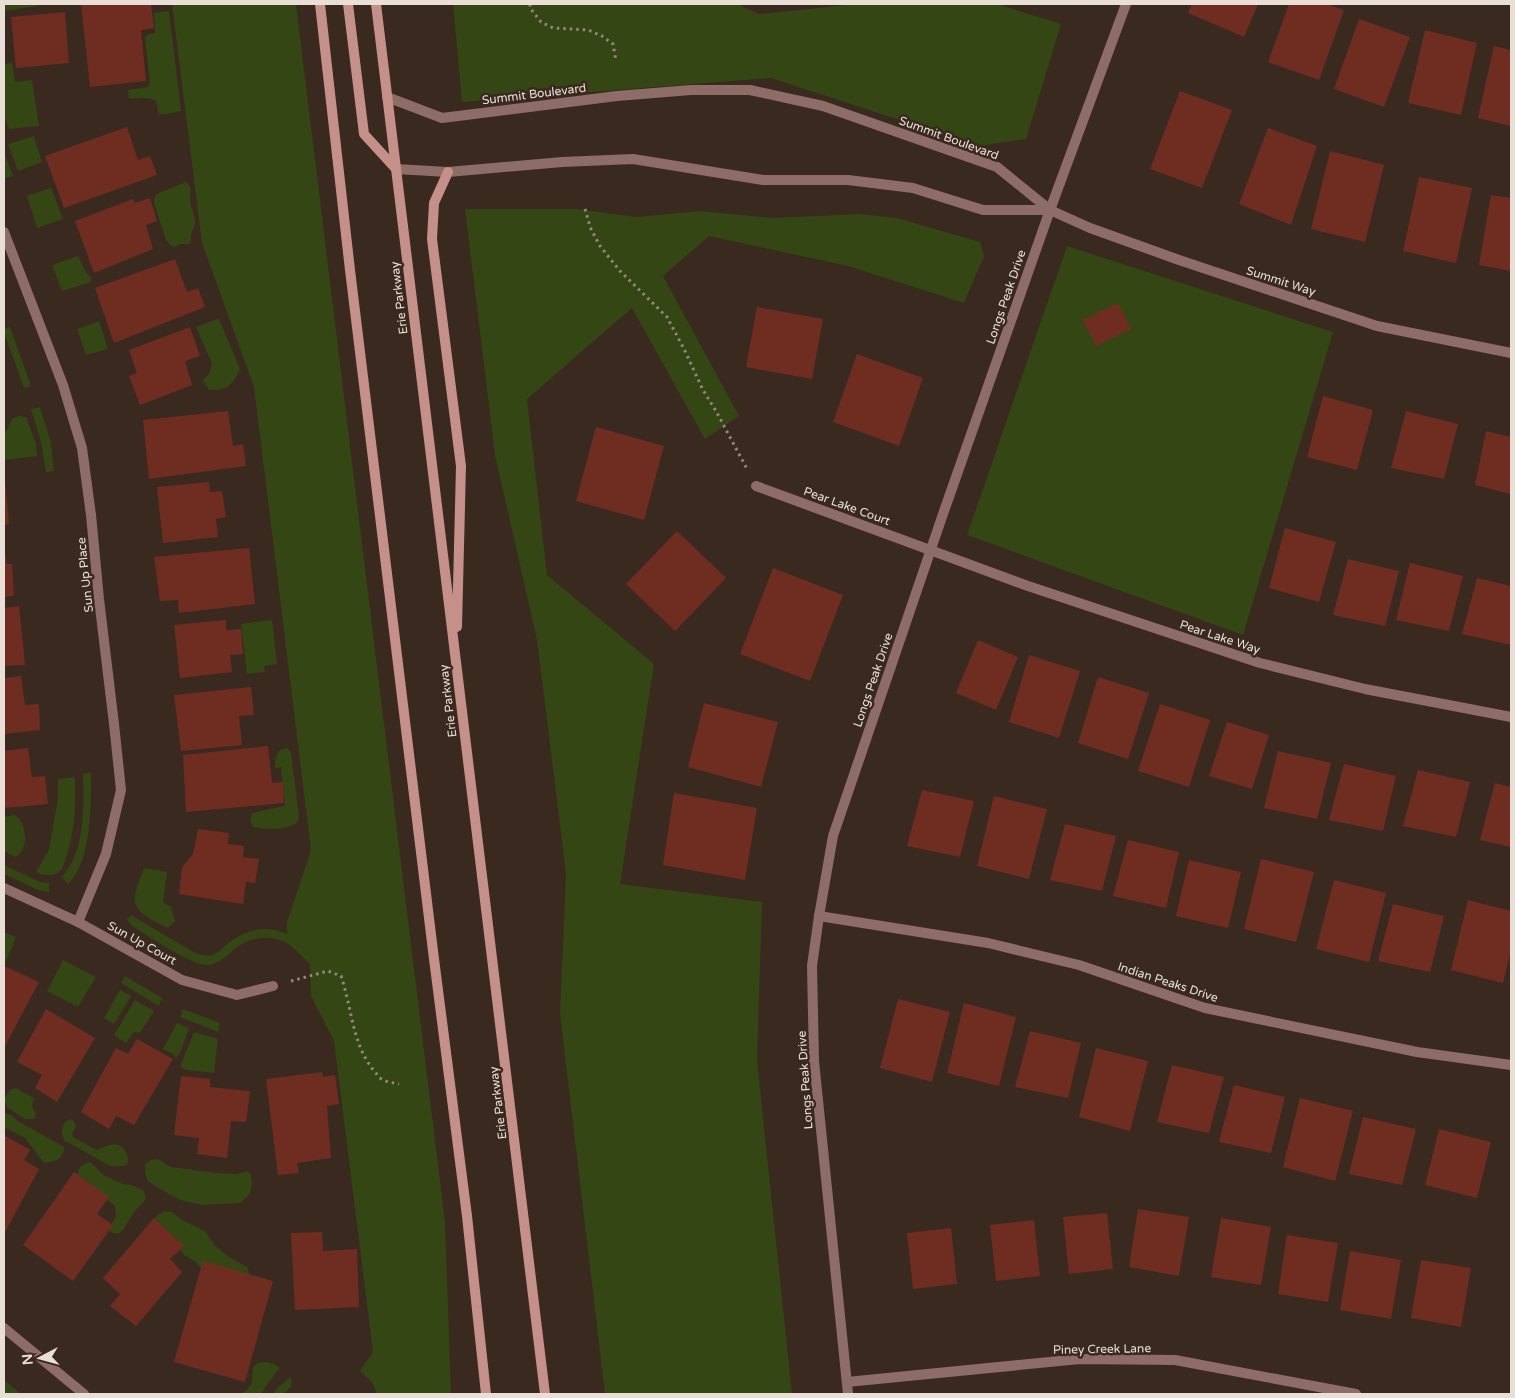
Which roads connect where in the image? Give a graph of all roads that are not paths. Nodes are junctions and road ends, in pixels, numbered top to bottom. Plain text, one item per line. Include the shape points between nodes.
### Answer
1 (320, 4) edge
2 (348, 4) edge
3 (376, 4) edge
4 (1126, 4) edge
5 (387, 97) junction
6 (396, 169) junction
7 (448, 172) junction
8 (1050, 210) junction
9 (4, 232) edge
10 (1511, 353) edge
11 (756, 486) road end
12 (930, 550) junction
13 (456, 663) junction
14 (1511, 717) edge
15 (4, 888) edge
16 (819, 916) junction
17 (78, 922) junction
18 (274, 986) road end
19 (1511, 1065) edge
20 (4, 1328) edge
21 (847, 1382) junction
22 (84, 1394) edge
23 (486, 1394) edge
24 (546, 1394) edge
25 (848, 1394) edge
26 (1356, 1394) edge

1 - 23 main road
2 - 6 main road via 364,134
3 - 5 main road, Erie Parkway
4 - 8 street, Longs Peak Drive
5 - 6 main road, Erie Parkway
5 - 8 street, Summit Boulevard via 442,118 617,96 691,90 750,90 823,106 997,167
6 - 7 street
6 - 13 main road, Erie Parkway
7 - 8 street via 633,158 763,180 848,180 913,188 983,210
7 - 13 main road via 434,203 432,239 461,466
8 - 10 street, Summit Way via 1179,260 1377,326
8 - 12 street, Longs Peak Drive
9 - 17 street, Sun Up Place via 63,385 82,448 115,732 121,790 106,854
11 - 12 street, Pear Lake Court
12 - 14 street, Pear Lake Way via 1260,663 1365,689
12 - 16 street, Longs Peak Drive via 833,836
13 - 24 main road, Erie Parkway
15 - 17 street, Sun Up Court
16 - 19 street, Indian Peaks Drive via 988,943 1079,965 1205,1008 1417,1052
16 - 21 street, Longs Peak Drive via 812,966 814,1061
17 - 18 street, Sun Up Court via 182,980 237,995
20 - 22 street
21 - 25 street, Longs Peak Drive
21 - 26 street, Piney Creek Lane via 1080,1359 1175,1360

